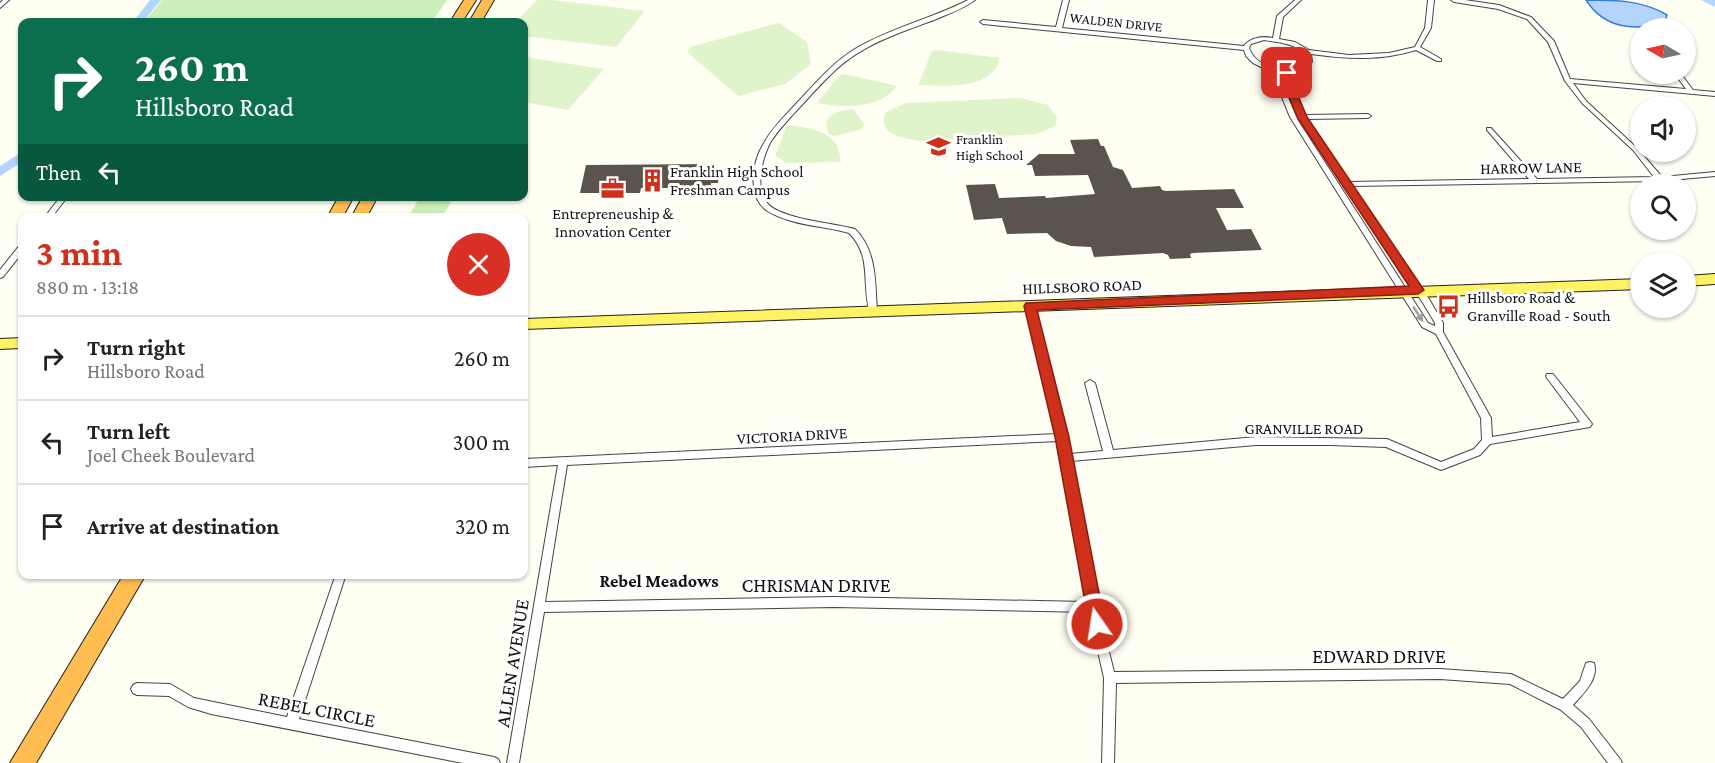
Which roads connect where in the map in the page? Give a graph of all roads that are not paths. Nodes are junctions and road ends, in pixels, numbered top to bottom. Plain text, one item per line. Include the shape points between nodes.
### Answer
1 (6, 0) edge
2 (470, 0) edge
3 (488, 0) edge
4 (972, 0) edge
5 (1066, 0) edge
6 (1298, 0) edge
7 (1431, 0) edge
8 (1454, 0) edge
9 (0, 6) edge
10 (459, 18) edge
11 (477, 18) edge
12 (983, 22) dead end
13 (1059, 28) junction
14 (1276, 39) junction
15 (1246, 48) junction
16 (1417, 48) junction
17 (1307, 52) junction
18 (1439, 60) dead end
19 (1266, 67) junction
20 (1293, 69) junction
21 (1568, 81) junction
22 (1685, 84) edge
23 (1690, 91) junction
24 (1715, 94) edge
25 (1368, 116) dead end
26 (1293, 117) junction
27 (1302, 117) junction
28 (1489, 129) dead end
29 (1656, 174) edge
30 (1715, 174) edge
31 (1696, 176) edge
32 (1630, 179) edge
33 (1534, 180) junction
34 (1347, 184) junction
35 (61, 201) edge
36 (51, 213) edge
37 (18, 253) edge
38 (1394, 255) junction
39 (1383, 257) junction
40 (0, 275) edge
41 (1715, 279) edge
42 (1696, 280) edge
43 (1630, 284) edge
44 (1411, 290) junction
45 (1030, 306) junction
46 (873, 311) junction
47 (528, 324) edge
48 (1438, 332) junction
49 (18, 343) edge
50 (0, 344) edge
51 (1550, 376) dead end
52 (1090, 382) dead end
53 (1062, 437) junction
54 (1487, 441) junction
55 (1109, 454) junction
56 (1066, 458) junction
57 (563, 462) junction
58 (528, 463) edge
59 (133, 579) edge
60 (339, 579) edge
61 (539, 607) junction
62 (1093, 607) junction
63 (1590, 667) dead end
64 (1110, 678) junction
65 (136, 689) dead end
66 (1565, 706) junction
67 (291, 724) junction
68 (22, 763) edge
69 (494, 763) edge
70 (513, 763) edge
71 (1108, 763) edge
72 (1616, 763) edge

1 - 9 street
2 - 10 highway
3 - 11 highway
4 - 46 street via 885,37 844,60 762,148 757,178 758,194 765,205 782,214 852,231 861,237 867,251
5 - 13 street
6 - 14 street via 1280,16
7 - 16 street via 1428,28
8 - 21 street via 1499,7 1529,18 1551,41
12 - 13 street, WALDEN DRIVE
13 - 15 street, WALDEN DRIVE
14 - 15 street, WALDEN DRIVE via 1256,40
14 - 17 street
15 - 19 street via 1249,56
16 - 17 street via 1364,59
16 - 18 street
17 - 20 street via 1310,61
19 - 20 street
19 - 26 street via 1276,74
20 - 27 street via 1286,77
21 - 23 street
21 - 29 street
22 - 23 street
23 - 24 street
25 - 27 street
26 - 27 street
26 - 39 street
27 - 34 street
28 - 33 street
30 - 31 street, HARROW LANE
32 - 33 street, HARROW LANE
33 - 34 street, HARROW LANE
34 - 38 street
35 - 36 street
37 - 40 street
38 - 39 street
38 - 44 street
39 - 44 street
41 - 42 main road
43 - 44 main road, HILLSBORO ROAD
44 - 45 main road, HILLSBORO ROAD
44 - 48 street via 1439,323
44 -> 48 street via 1425,325
45 - 46 main road, HILLSBORO ROAD
45 - 53 street
46 - 47 main road, HILLSBORO ROAD
48 - 54 street via 1486,418
49 - 50 main road
51 - 54 street, GRANVILLE ROAD via 1587,424
52 - 55 street
53 - 56 street
53 - 57 street, VICTORIA DRIVE
54 - 55 street, GRANVILLE ROAD via 1478,452 1441,466 1387,443 1340,441 1256,441
55 - 56 street, GRANVILLE ROAD
56 - 62 street
57 - 58 street, VICTORIA DRIVE
57 - 61 street, ALLEN AVENUE
59 - 68 highway
60 - 67 street
61 - 62 street, CHRISMAN DRIVE via 834,602
61 - 70 street, ALLEN AVENUE
62 - 64 street
63 - 66 street via 1585,684
64 - 66 street, EDWARD DRIVE via 1440,674 1511,679
64 - 71 street
65 - 67 street, REBEL CIRCLE via 170,690 192,703
66 - 72 street, EDWARD DRIVE
67 - 69 street, REBEL CIRCLE

